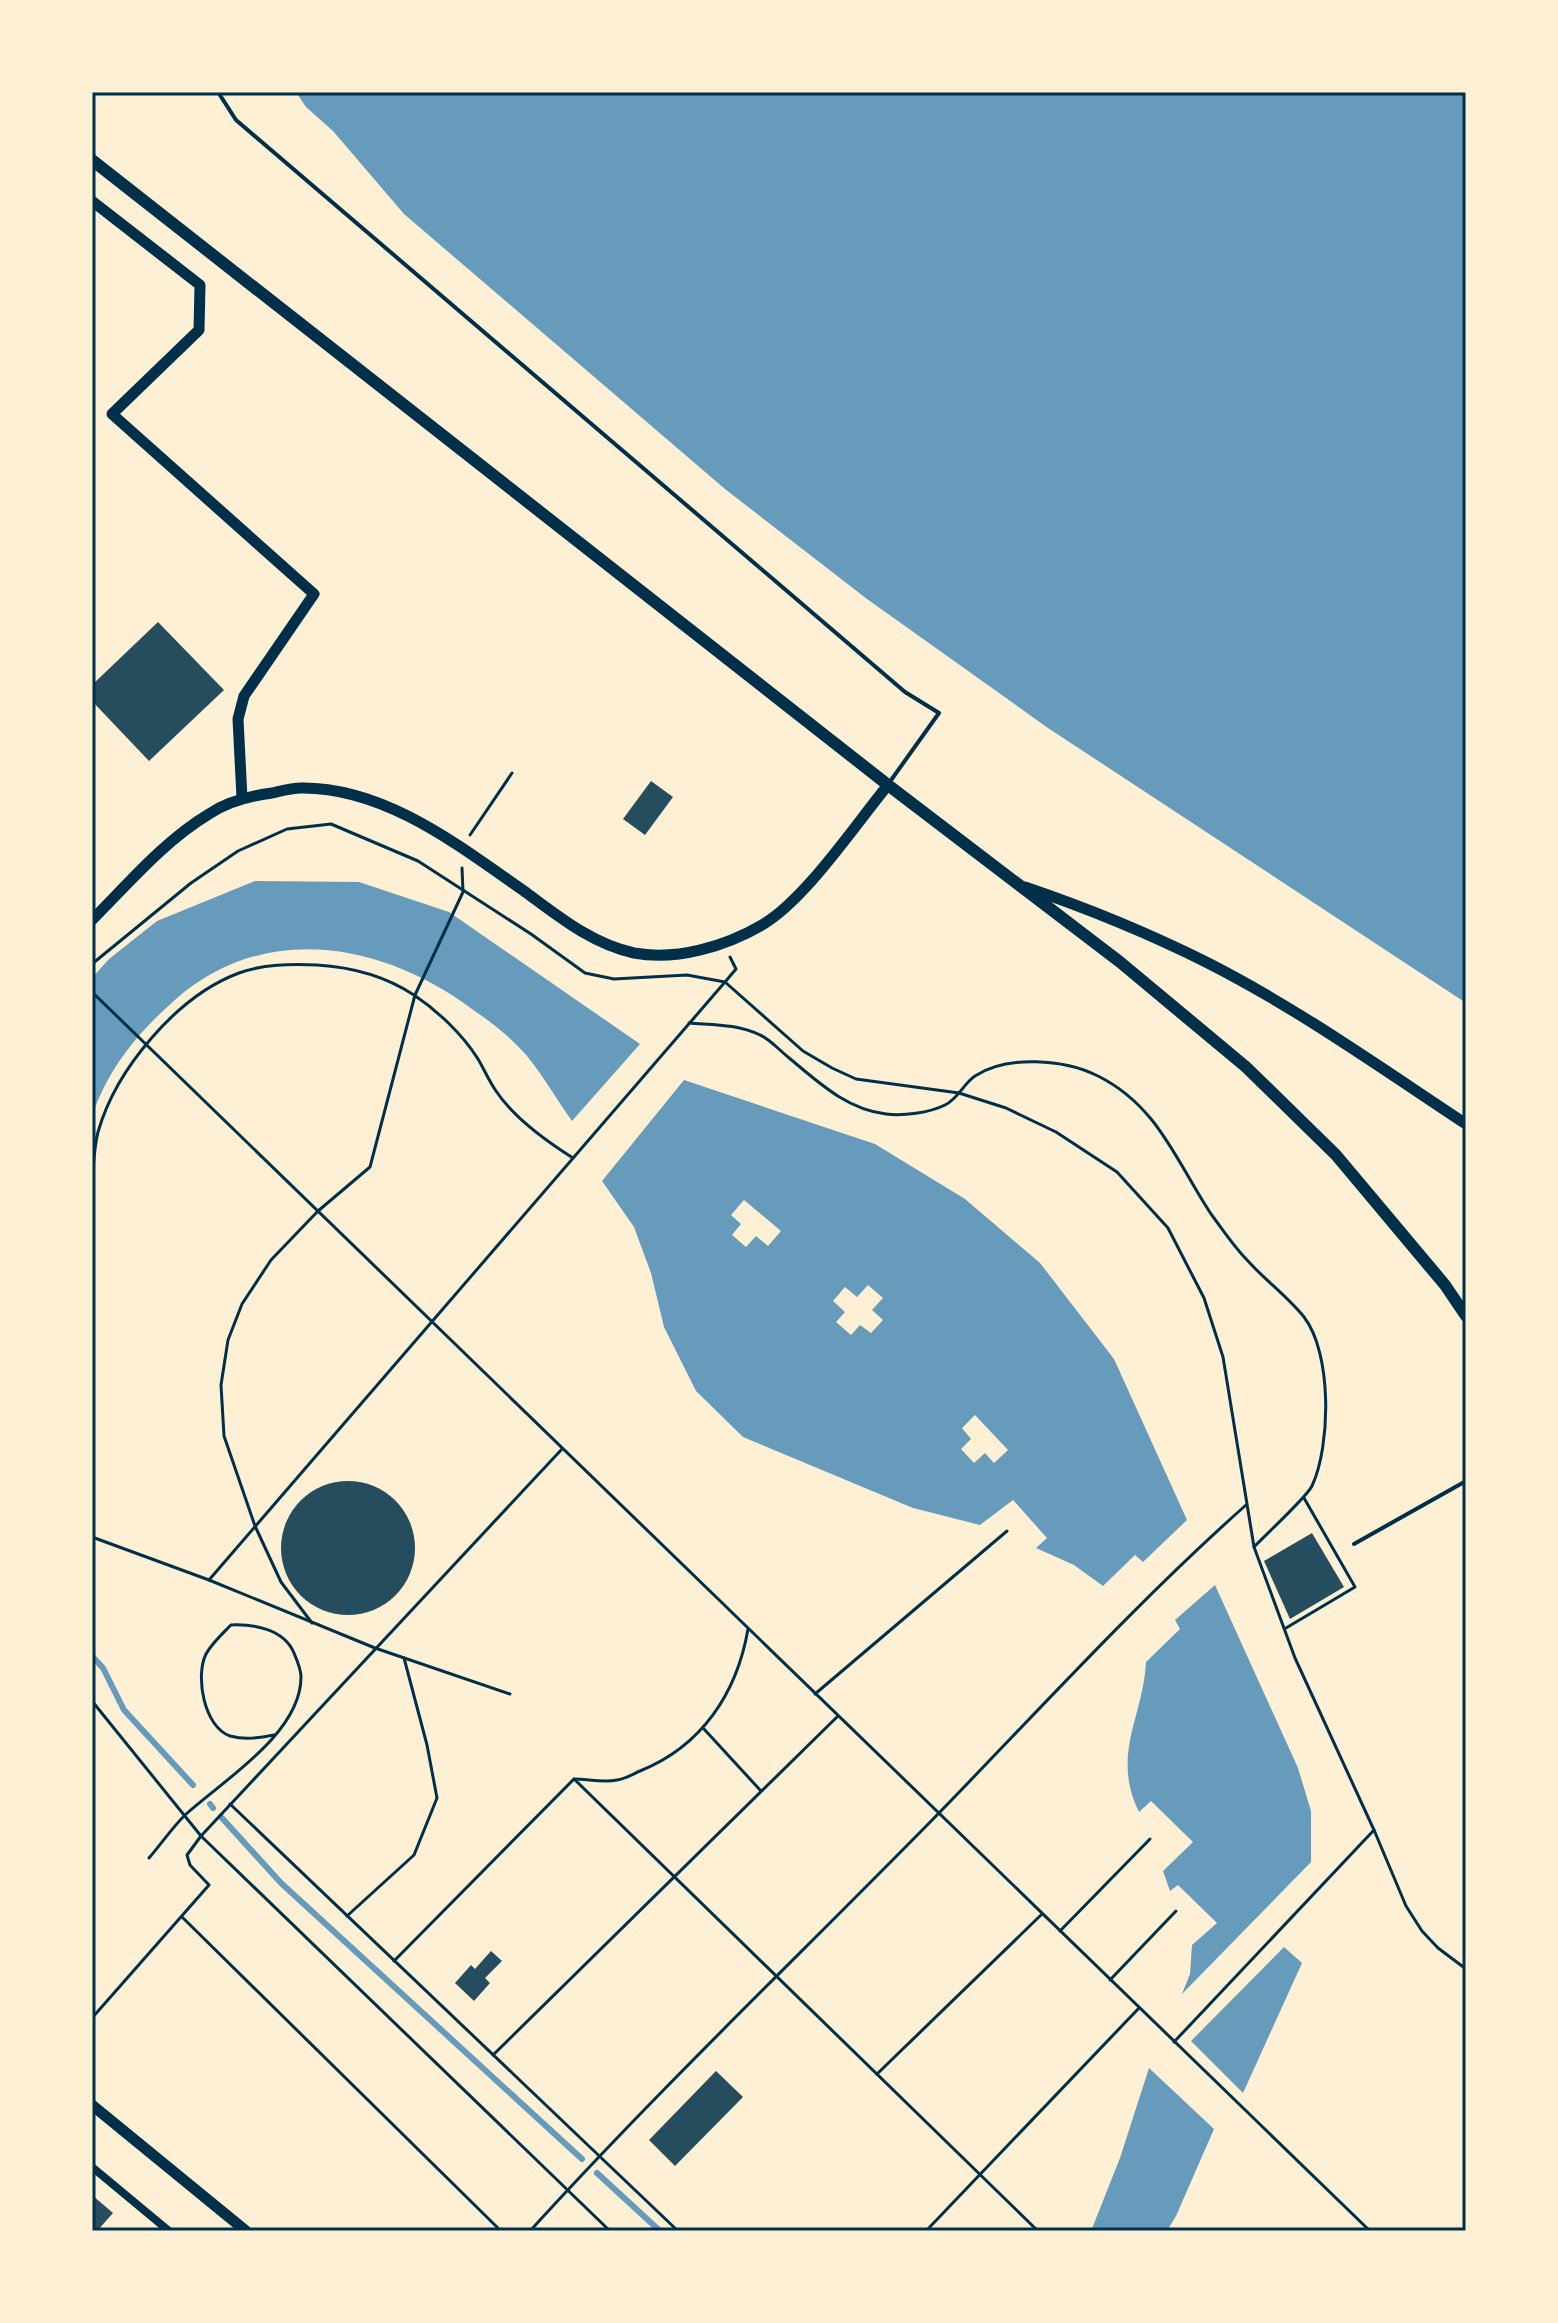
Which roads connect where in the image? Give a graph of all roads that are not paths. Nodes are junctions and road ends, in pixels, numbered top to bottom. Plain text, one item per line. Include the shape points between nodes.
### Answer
1 (218, 92) edge
2 (92, 160) edge
3 (92, 201) edge
4 (888, 785) junction
5 (242, 798) junction
6 (1025, 887) junction
7 (92, 920) edge
8 (1466, 1124) edge
9 (1466, 1316) edge
10 (1466, 1481) edge
11 (1354, 1544) dead end
12 (92, 2105) edge
13 (92, 2167) edge
14 (169, 2231) edge
15 (246, 2231) edge

1 - 4 lane via 236,120 395,257 905,692 939,713
2 - 4 main road
3 - 5 street via 200,285 199,330 112,414 314,594 244,696 238,719
4 - 5 street via 795,900 764,924 724,943 674,954 606,945 461,847 356,795 301,787
4 - 6 main road
5 - 7 street via 178,837
6 - 8 street via 1206,962 1331,1034
6 - 9 main road via 1268,1089 1336,1155
10 - 11 lane
12 - 15 street
13 - 14 street

